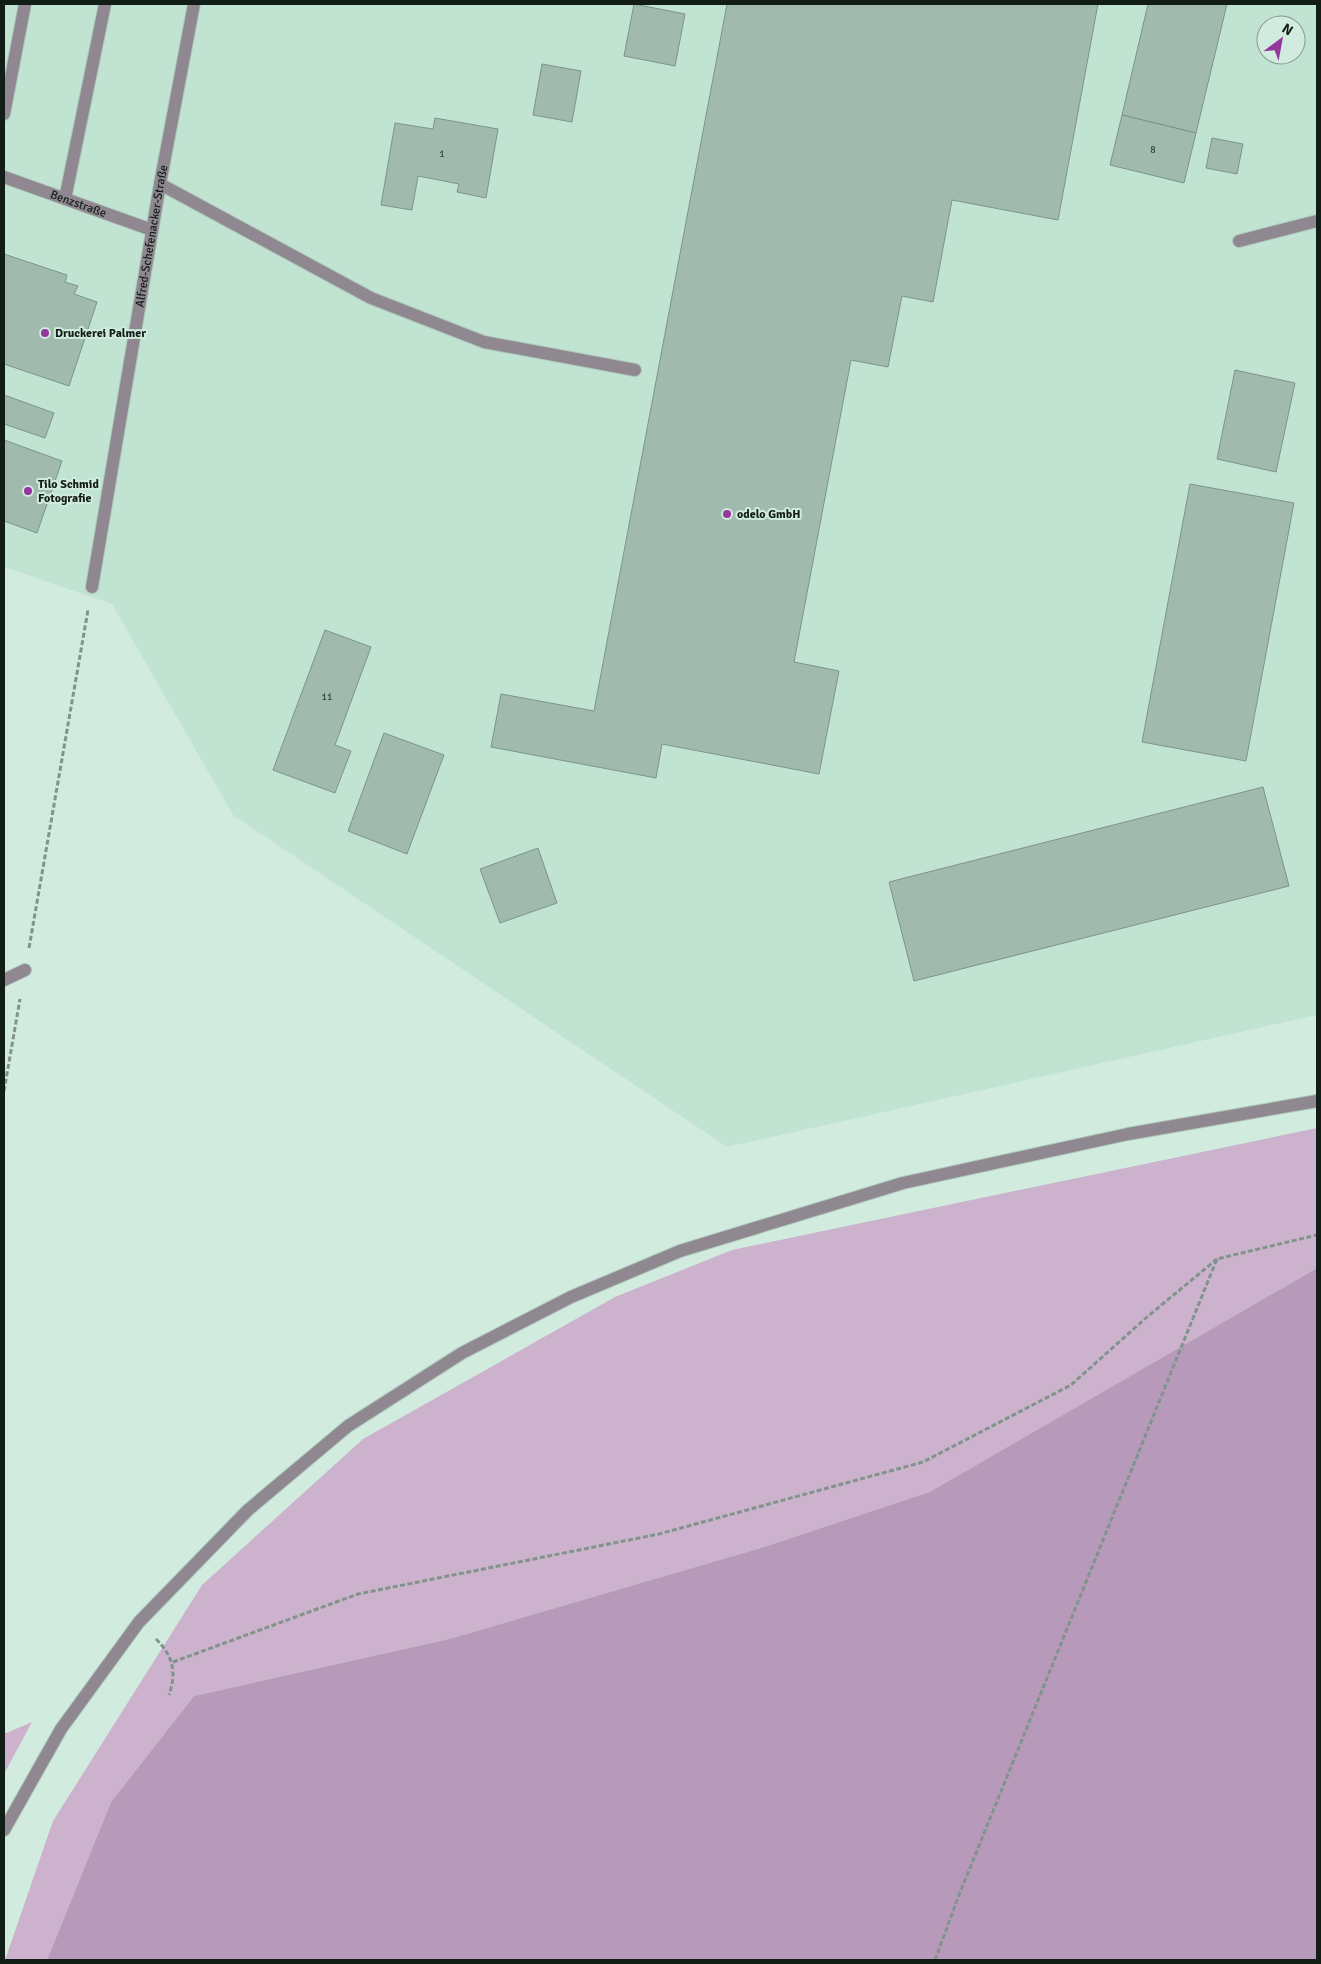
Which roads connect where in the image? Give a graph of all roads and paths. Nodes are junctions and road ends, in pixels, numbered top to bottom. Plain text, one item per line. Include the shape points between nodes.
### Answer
1 (24, 4) edge
2 (104, 4) edge
3 (194, 4) edge
4 (4, 114) edge
5 (4, 177) edge
6 (160, 184) junction
7 (64, 199) junction
8 (1317, 221) edge
9 (152, 230) junction
10 (1239, 241) dead end
11 (635, 370) dead end
12 (92, 587) joint
13 (25, 970) junction
14 (4, 980) edge
15 (4, 1091) edge
16 (1317, 1101) edge
17 (1317, 1235) edge
18 (1217, 1259) junction
19 (139, 1622) junction
20 (172, 1662) junction
21 (169, 1695) dead end
22 (4, 1830) edge
23 (935, 1960) edge

1 - 4 street
2 - 7 street
3 - 6 street, Alfred-Schefenacker-Straße
5 - 7 street, Benzstraße
6 - 9 street, Alfred-Schefenacker-Straße
6 - 11 street via 371,298 475,339
7 - 9 street, Benzstraße
8 - 10 street
9 - 12 street, Alfred-Schefenacker-Straße
12 - 13 path
13 - 14 street
13 - 15 path
16 - 19 street via 1128,1134 903,1183 680,1251 571,1297 462,1353 348,1426 248,1510
17 - 18 path
18 - 20 path via 1071,1385 923,1462 659,1534 358,1594
18 - 23 path
19 - 20 path
19 - 22 street via 61,1729
20 - 21 path via 173,1683

